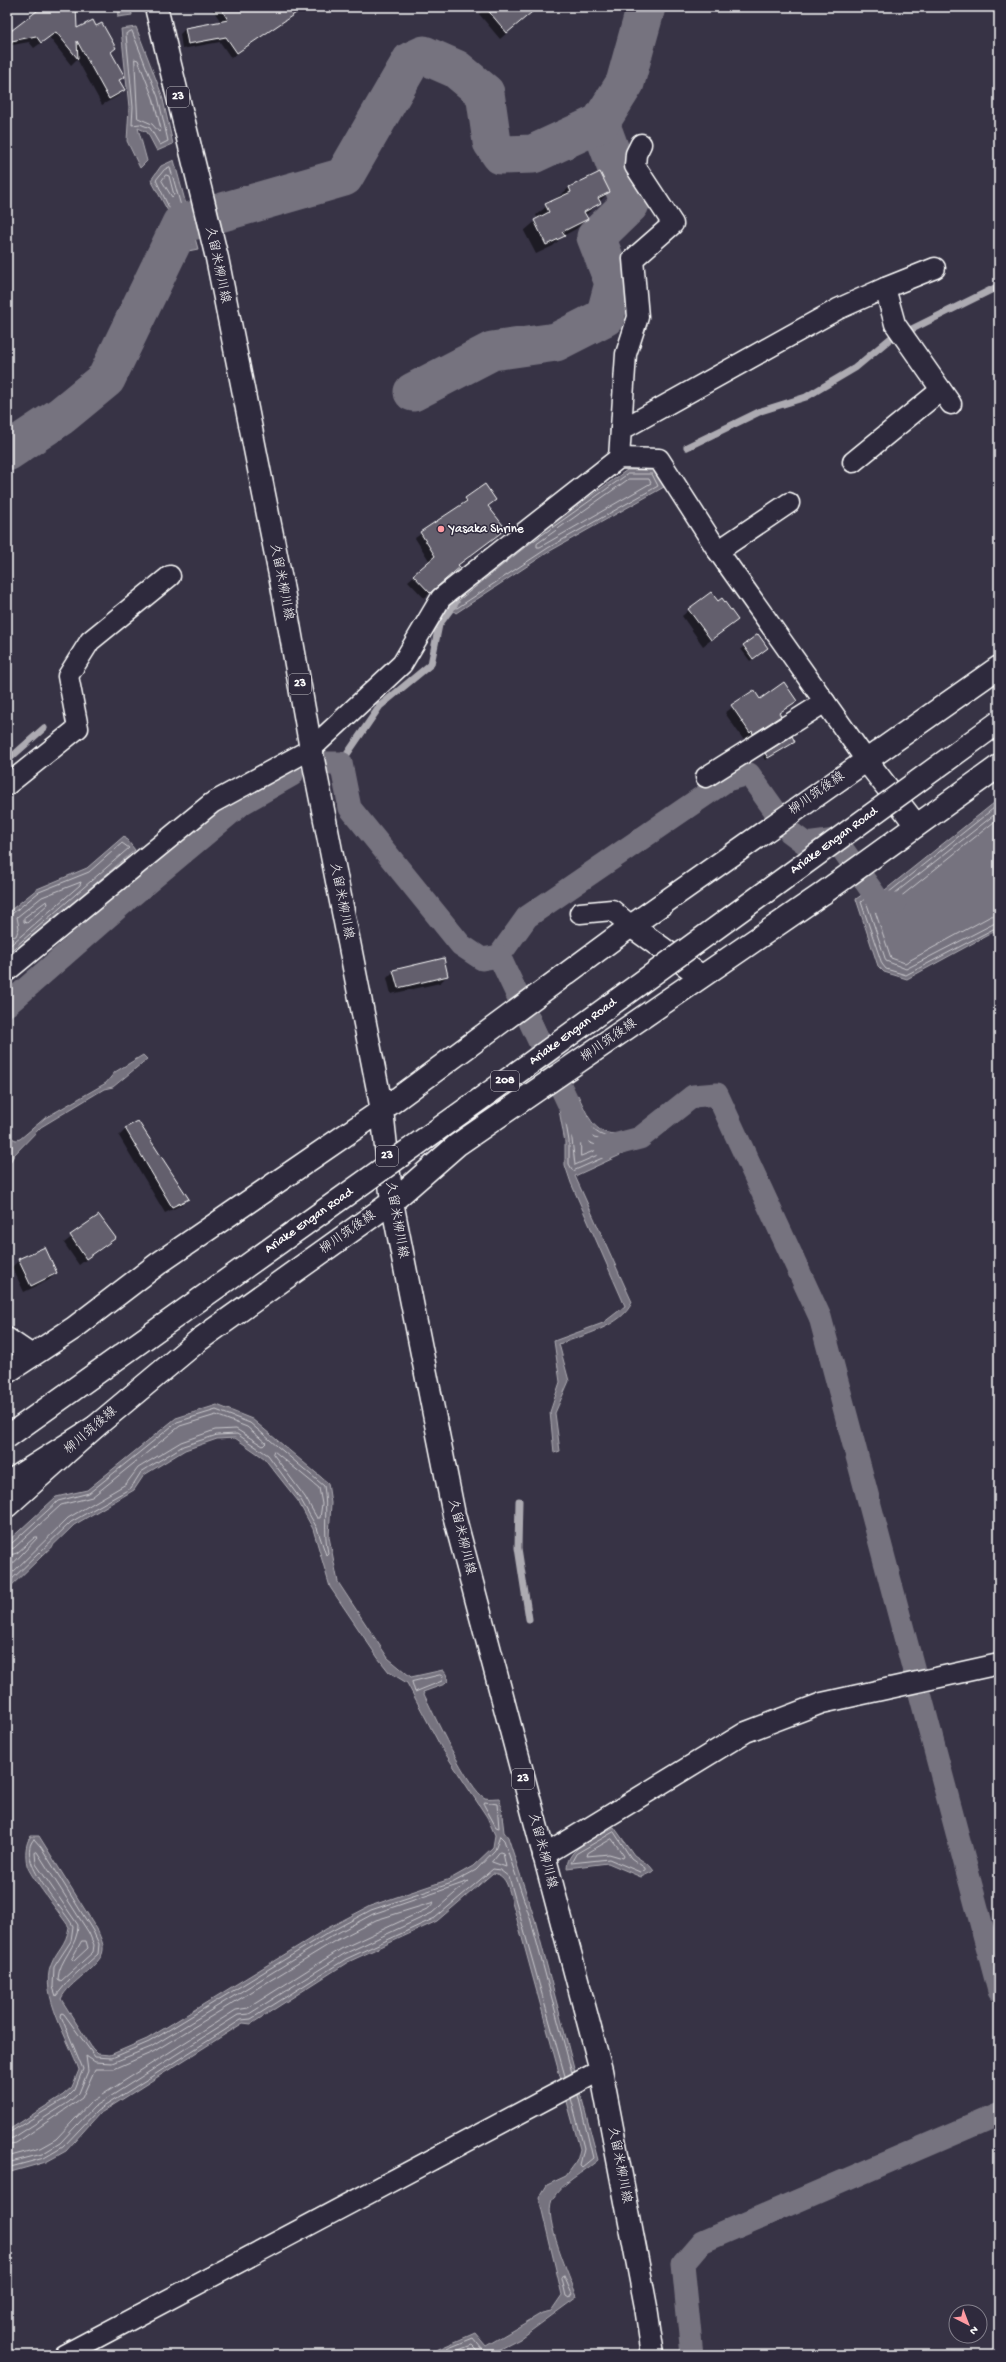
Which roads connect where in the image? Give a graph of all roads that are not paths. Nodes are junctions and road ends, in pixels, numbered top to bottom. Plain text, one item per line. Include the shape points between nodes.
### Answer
1 (156, 7) edge
2 (641, 144) dead end
3 (935, 268) dead end
4 (885, 288) junction
5 (621, 430) junction
6 (619, 458) junction
7 (853, 462) dead end
8 (789, 503) dead end
9 (718, 551) junction
10 (170, 576) dead end
11 (999, 667) edge
12 (825, 702) junction
13 (999, 722) edge
14 (999, 738) edge
15 (311, 749) junction
16 (866, 760) junction
17 (999, 766) edge
18 (706, 776) dead end
19 (7, 785) edge
20 (916, 825) junction
21 (580, 913) dead end
22 (631, 926) junction
23 (7, 971) edge
24 (701, 976) junction
25 (382, 1110) junction
26 (392, 1202) junction
27 (7, 1338) edge
28 (32, 1355) junction
29 (7, 1372) edge
30 (95, 1427) junction
31 (7, 1437) edge
32 (7, 1452) edge
33 (7, 1483) edge
34 (7, 1506) edge
35 (999, 1664) edge
36 (543, 1856) junction
37 (601, 2070) junction
38 (64, 2355) edge
39 (653, 2355) edge

1 - 15 main road, 久留米柳川線 / 23 via 217,258 282,585
2 - 5 street via 636,154 636,166 673,224 633,259 638,318 626,354
3 - 4 street
4 - 5 street via 838,309
4 - 7 street via 895,324 946,397
5 - 6 street
6 - 9 street via 659,459
6 - 15 street via 441,598 402,664
8 - 9 street
9 - 12 street
10 - 19 street via 90,640 68,676 78,728
11 - 16 main road, 柳川筑後線
12 - 16 street
12 - 18 street
13 - 31 main road, Ariake Engan Road / 208, bridge via 528,1065
14 - 32 main road, Ariake Engan Road / 208
15 - 23 street via 212,803
15 - 25 main road, 久留米柳川線 / 23
16 - 20 main road
16 - 22 main road, 柳川筑後線
17 - 20 main road, 柳川筑後線
20 - 24 main road, 柳川筑後線 via 822,894
21 - 22 street via 612,910
22 - 24 main road
22 - 25 main road, 柳川筑後線
24 - 26 main road, 柳川筑後線 via 457,1145
25 - 26 main road, 久留米柳川線 / 23
25 - 28 main road, 柳川筑後線 via 159,1263 74,1328
26 - 30 main road, 柳川筑後線 via 199,1340
26 - 36 main road, 久留米柳川線 / 23 via 454,1515
27 - 28 street
28 - 29 main road, 柳川筑後線
30 - 33 main road
30 - 34 main road, 柳川筑後線
35 - 36 street via 822,1703 746,1732
36 - 37 main road, 久留米柳川線 / 23
37 - 38 street
37 - 39 main road, 久留米柳川線 / 23

